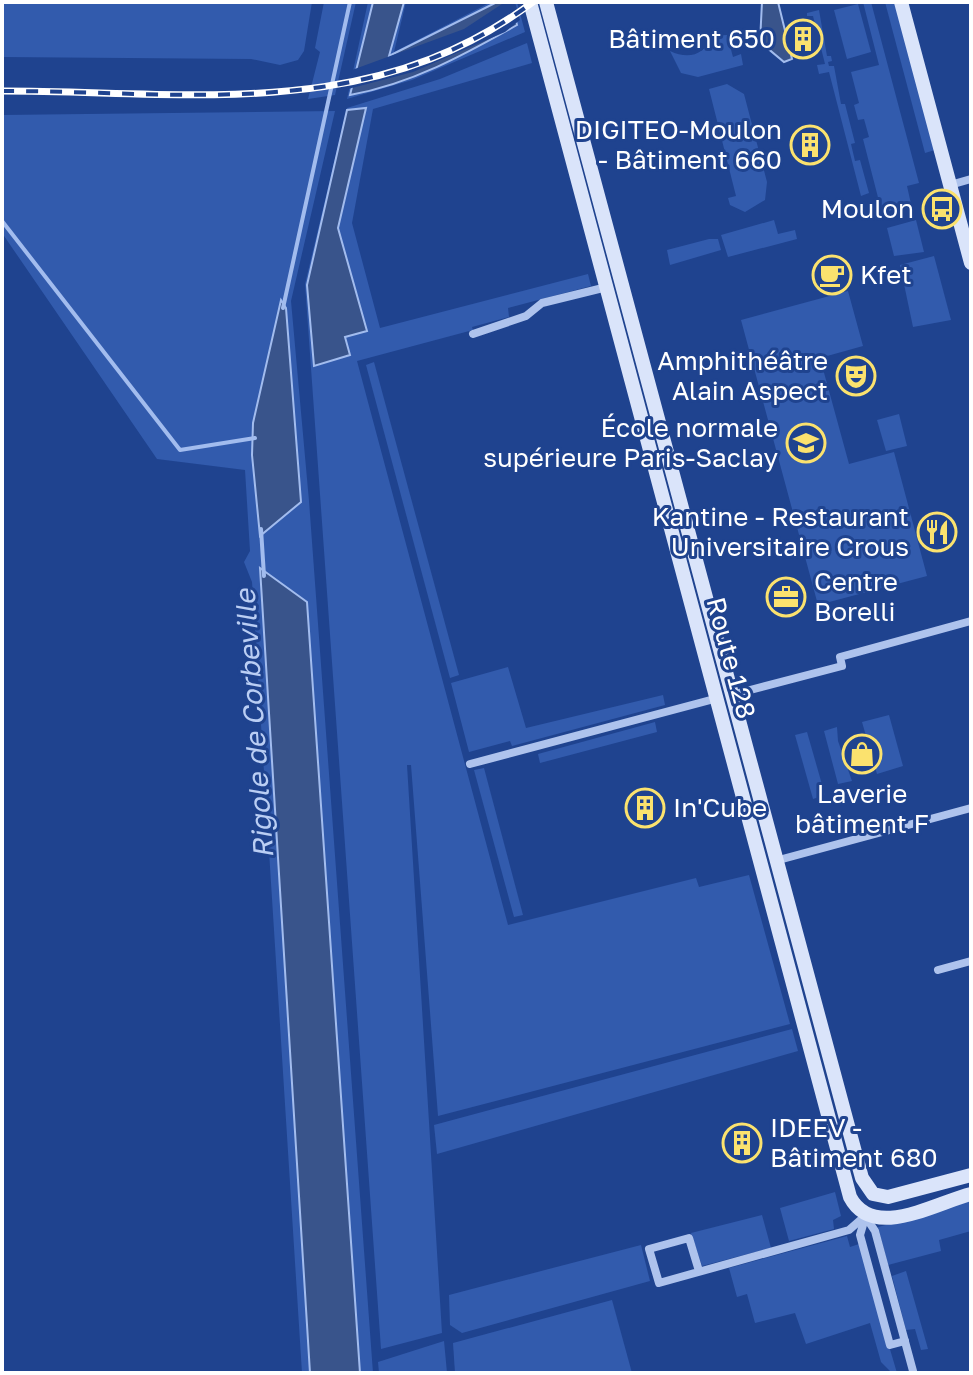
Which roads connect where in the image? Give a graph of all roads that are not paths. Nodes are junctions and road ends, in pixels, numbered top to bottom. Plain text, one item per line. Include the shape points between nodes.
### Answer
1 (530, 2) edge
2 (546, 2) edge
3 (901, 2) edge
4 (971, 179) edge
5 (950, 185) junction
6 (971, 263) edge
7 (608, 287) junction
8 (473, 334) dead end
9 (971, 621) edge
10 (725, 697) junction
11 (470, 764) dead end
12 (971, 808) edge
13 (777, 860) junction
14 (762, 864) junction
15 (971, 961) edge
16 (938, 970) dead end
17 (971, 1175) edge
18 (971, 1194) edge
19 (865, 1216) junction
20 (699, 1271) junction
21 (886, 1271) junction
22 (871, 1275) junction
23 (905, 1341) junction
24 (913, 1371) dead end

1 - 7 main road, Route 128
2 - 10 main road, Route 128
3 - 5 main road
4 - 5 street
5 - 6 main road
7 - 8 street via 542,303 526,316
7 - 10 main road, Route 128
9 - 10 street via 840,657 842,666
10 - 11 street
10 - 13 main road, Route 128
10 - 14 main road, Route 128
12 - 13 street
13 - 14 street
13 - 17 main road, Route 128 via 867,1188 888,1197
14 - 19 main road, Route 128 via 844,1176 856,1209
15 - 16 street
18 - 19 main road via 888,1218
19 - 20 street via 849,1230
19 - 21 street
19 - 22 street via 860,1235
20 - 20 street via 659,1283 649,1249 689,1238
21 - 22 street
21 - 23 street
22 - 23 street via 890,1345
23 - 24 street

